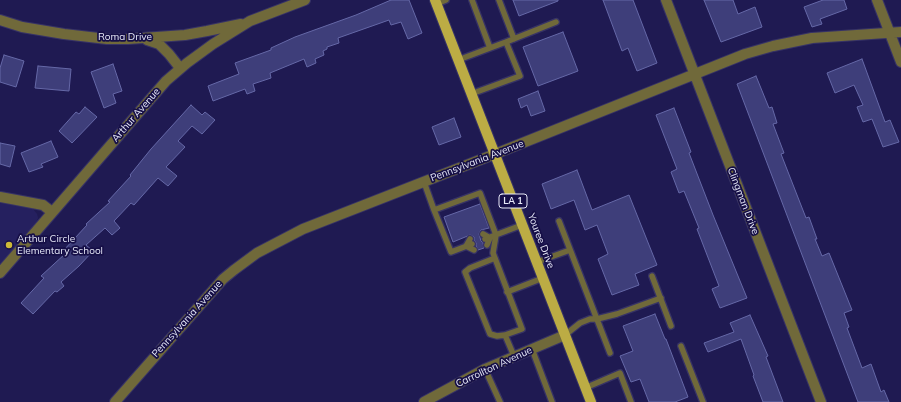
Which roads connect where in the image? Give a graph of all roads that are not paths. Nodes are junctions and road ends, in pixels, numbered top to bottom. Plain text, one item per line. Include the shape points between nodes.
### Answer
1 (306, 0) edge
2 (472, 0) edge
3 (499, 0) edge
4 (666, 0) edge
5 (877, 0) edge
6 (439, 1) edge
7 (0, 20) edge
8 (250, 21) junction
9 (556, 22) dead end
10 (901, 32) edge
11 (890, 33) junction
12 (141, 38) junction
13 (514, 39) junction
14 (506, 42) junction
15 (490, 48) junction
16 (458, 60) junction
17 (901, 62) edge
18 (180, 68) junction
19 (694, 74) junction
20 (471, 94) junction
21 (495, 154) junction
22 (424, 182) junction
23 (0, 197) edge
24 (434, 210) junction
25 (52, 212) junction
26 (559, 221) dead end
27 (522, 225) junction
28 (496, 235) junction
29 (486, 239) dead end
30 (471, 245) dead end
31 (570, 250) junction
32 (495, 258) junction
33 (537, 262) junction
34 (0, 273) edge
35 (652, 276) dead end
36 (543, 278) junction
37 (507, 292) junction
38 (660, 298) junction
39 (597, 319) junction
40 (671, 326) dead end
41 (505, 335) junction
42 (565, 335) junction
43 (681, 346) dead end
44 (532, 349) junction
45 (610, 353) dead end
46 (514, 356) junction
47 (485, 369) junction
48 (585, 388) junction
49 (114, 402) edge
50 (424, 402) edge
51 (500, 402) edge
52 (552, 402) edge
53 (591, 402) edge
54 (631, 402) edge
55 (703, 402) edge
56 (821, 402) edge

1 - 8 street, Arthur Avenue
2 - 15 lane
3 - 13 lane
4 - 19 street, Clingman Drive
5 - 11 street
6 - 16 main road, Youree Drive / LA 1
7 - 12 street, Roma Drive via 64,34 107,39
8 - 12 street, Roma Drive via 207,32
8 - 18 street, Arthur Avenue
9 - 13 lane
10 - 11 street, Pennsylvania Avenue
11 - 17 street
11 - 19 street, Pennsylvania Avenue via 796,41 745,54
12 - 18 street via 158,44
13 - 14 lane
14 - 15 lane
14 - 20 lane via 520,76
15 - 16 lane
16 - 20 main road, Youree Drive / LA 1
18 - 25 street, Arthur Avenue via 155,93
19 - 21 street, Pennsylvania Avenue
19 - 56 street, Clingman Drive
20 - 21 main road, Youree Drive / LA 1
21 - 22 street, Pennsylvania Avenue
21 - 27 main road, Youree Drive / LA 1
22 - 24 lane
22 - 49 street, Pennsylvania Avenue via 303,229 258,253 234,270 212,290
23 - 25 street via 43,205
24 - 28 lane via 480,193
24 - 30 lane via 451,252
25 - 34 street, Arthur Avenue
26 - 31 lane
27 - 28 lane
27 - 33 main road, Youree Drive / LA 1
28 - 29 lane
28 - 32 lane via 492,253
31 - 33 lane
31 - 39 lane
32 - 37 lane
32 - 41 lane via 465,272 490,334
33 - 36 main road, Youree Drive / LA 1
35 - 38 lane
36 - 37 lane
36 - 42 main road, Youree Drive / LA 1
37 - 41 lane via 522,329
38 - 39 lane
38 - 40 lane
39 - 42 lane via 580,323
39 - 45 lane
41 - 46 lane
42 - 44 street, Carrollton Avenue
42 - 48 main road, Youree Drive / LA 1
43 - 55 lane
44 - 46 street, Carrollton Avenue
44 - 52 lane
46 - 47 street, Carrollton Avenue
47 - 50 street, Carrollton Avenue
47 - 51 lane
48 - 53 main road, Youree Drive / LA 1
48 - 54 lane via 620,373

